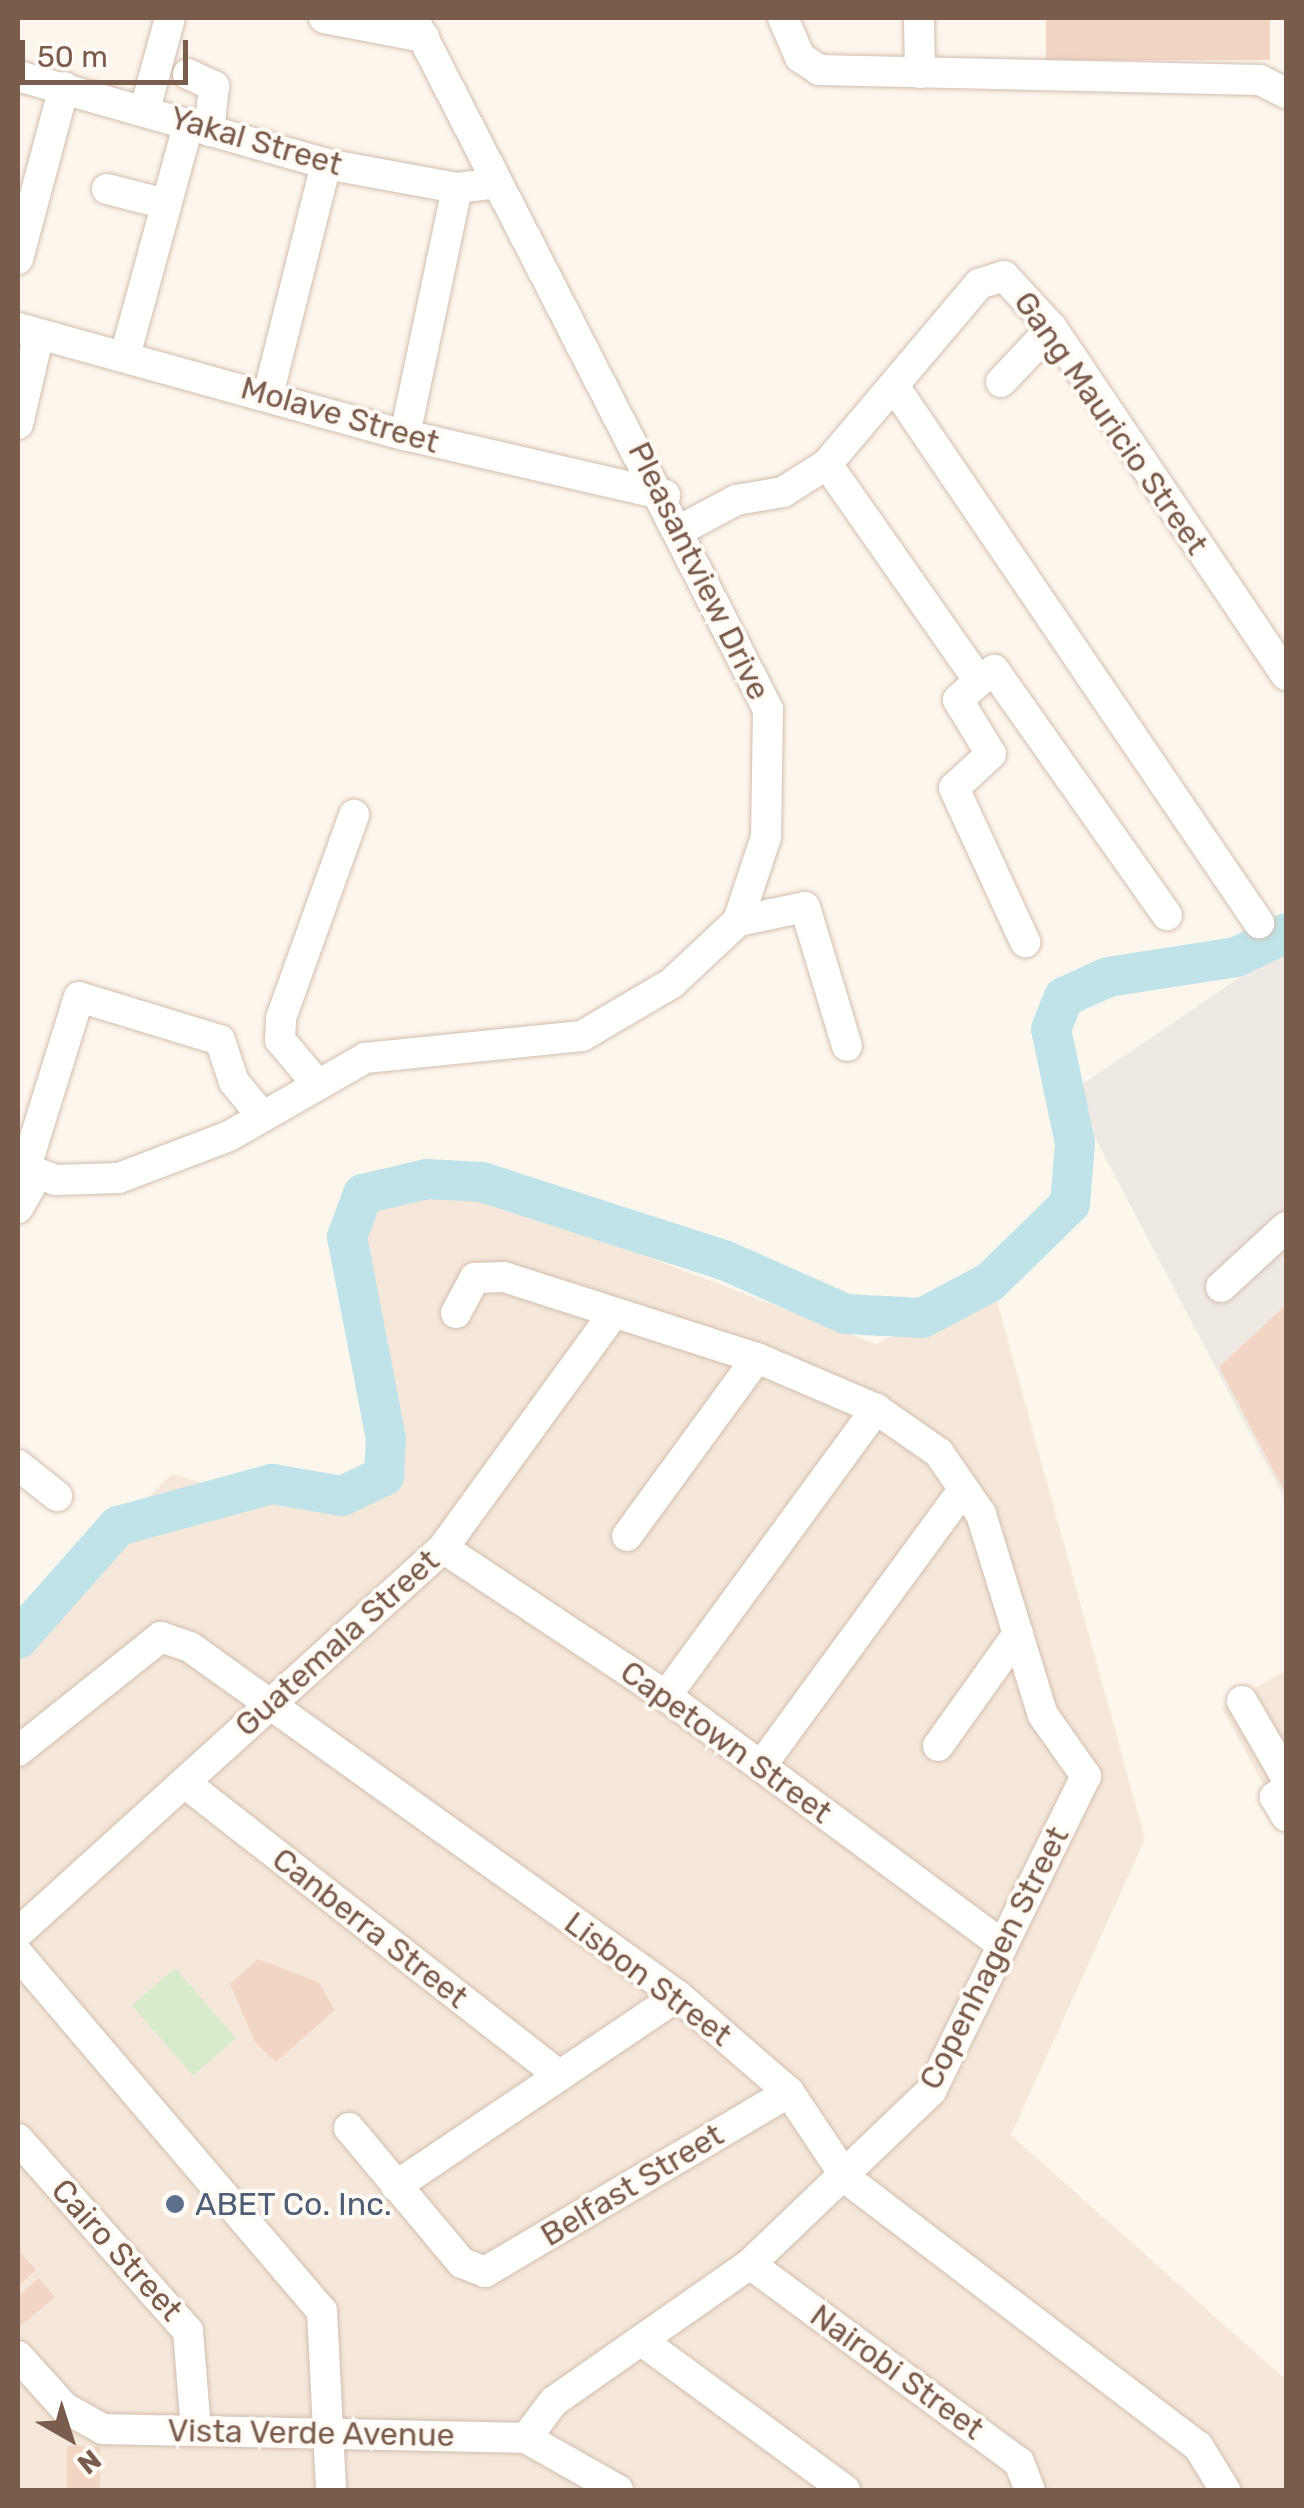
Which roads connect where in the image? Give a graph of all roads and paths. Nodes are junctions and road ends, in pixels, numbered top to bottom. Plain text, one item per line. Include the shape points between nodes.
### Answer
1 (170, 18) edge
2 (324, 18) edge
3 (783, 18) edge
4 (919, 18) edge
5 (418, 27) edge
6 (920, 72) junction
7 (188, 74) dead end
8 (18, 76) edge
9 (64, 87) junction
10 (1286, 93) edge
11 (144, 109) junction
12 (198, 128) junction
13 (326, 164) junction
14 (496, 183) junction
15 (457, 188) junction
16 (107, 189) dead end
17 (166, 204) junction
18 (18, 252) edge
19 (1052, 328) junction
20 (28, 331) edge
21 (126, 356) junction
22 (1001, 382) dead end
23 (896, 388) junction
24 (268, 394) junction
25 (18, 424) edge
26 (405, 436) junction
27 (827, 464) junction
28 (664, 495) junction
29 (682, 528) junction
30 (1286, 675) edge
31 (979, 681) junction
32 (354, 815) dead end
33 (1167, 915) dead end
34 (738, 922) junction
35 (1259, 923) dead end
36 (1025, 942) dead end
37 (847, 1046) dead end
38 (318, 1085) junction
39 (263, 1117) junction
40 (27, 1170) edge
41 (18, 1208) edge
42 (1286, 1226) edge
43 (1221, 1287) dead end
44 (456, 1312) dead end
45 (613, 1314) junction
46 (757, 1358) junction
47 (876, 1409) junction
48 (20, 1472) edge
49 (964, 1489) junction
50 (57, 1496) dead end
51 (627, 1536) dead end
52 (443, 1548) junction
53 (1018, 1634) junction
54 (666, 1696) junction
55 (1242, 1702) dead end
56 (268, 1703) junction
57 (938, 1746) dead end
58 (18, 1751) edge
59 (761, 1766) junction
60 (1286, 1777) edge
61 (185, 1783) junction
62 (1286, 1789) edge
63 (1286, 1816) edge
64 (18, 1933) edge
65 (1002, 1946) junction
66 (18, 1954) edge
67 (678, 1996) junction
68 (554, 2072) junction
69 (789, 2092) junction
70 (349, 2128) dead end
71 (18, 2139) edge
72 (847, 2179) junction
73 (396, 2186) junction
74 (750, 2264) junction
75 (642, 2341) junction
76 (18, 2356) edge
77 (331, 2430) junction
78 (196, 2431) junction
79 (526, 2438) junction
80 (331, 2490) edge
81 (618, 2490) edge
82 (845, 2490) edge
83 (1030, 2490) edge
84 (1225, 2490) edge

1 - 11 street
2 - 5 street
3 - 6 street via 800,57 819,70
4 - 6 street
5 - 14 street, Pleasantview Drive
6 - 10 street via 1260,80
7 - 12 street via 214,86
8 - 9 street, Yakal Street
9 - 11 street, Yakal Street
9 - 18 street
11 - 12 street, Yakal Street
12 - 13 street, Yakal Street
12 - 17 street
13 - 15 street, Yakal Street
13 - 24 street
14 - 15 street, Yakal Street
14 - 28 street, Pleasantview Drive
15 - 26 street
16 - 17 street
17 - 21 street
19 - 22 street
19 - 23 street, Gang Mauricio Street via 1015,282 990,276
19 - 30 street, Gang Mauricio Street
20 - 21 street, Molave Street
20 - 25 street
21 - 24 street, Molave Street
23 - 27 street, Gang Mauricio Street
23 - 35 street
24 - 26 street, Molave Street
26 - 28 street, Molave Street
27 - 29 street, Gang Mauricio Street via 783,492 736,500
27 - 31 street
28 - 29 street, Pleasantview Drive
29 - 34 street, Pleasantview Drive via 768,709 766,837
31 - 33 street via 994,670
31 - 36 street via 958,700 990,754 954,788
32 - 38 street via 281,1018 280,1040
34 - 37 street via 805,907
34 - 38 street, Pleasantview Drive via 672,983 582,1036 365,1058
38 - 39 street, Pleasantview Drive
39 - 40 street, Pleasantview Drive via 119,1178
39 - 40 street via 234,1082 220,1040 79,997
40 - 41 street
42 - 43 street
44 - 45 street via 466,1285 488,1273
45 - 46 street
45 - 52 street, Guatemala Street
46 - 47 street
46 - 51 street
47 - 49 street via 940,1453
47 - 54 street
48 - 50 street
49 - 53 street via 981,1514
49 - 59 street
52 - 54 street, Capetown Street
52 - 56 street, Guatemala Street
53 - 57 street
53 - 65 street, Copenhagen Street via 1043,1715 1086,1776
54 - 59 street, Capetown Street
55 - 60 street
56 - 58 street, Lisbon Street via 161,1637
56 - 61 street, Guatemala Street
56 - 67 street, Lisbon Street
59 - 65 street, Capetown Street
61 - 64 street, Guatemala Street
61 - 68 street, Canberra Street
62 - 63 street via 1275,1797
65 - 72 street, Copenhagen Street via 931,2092
66 - 77 street via 322,2311
67 - 68 street
67 - 69 street, Lisbon Street
68 - 73 street
69 - 72 street, Lisbon Street
69 - 73 street, Belfast Street via 500,2266 474,2272
70 - 73 street
71 - 78 street, Cairo Street via 188,2331
72 - 74 street, Copenhagen Street
72 - 84 street, Lisbon Street via 1198,2446
74 - 75 street, Copenhagen Street
74 - 83 street, Nairobi Street via 1019,2462
75 - 79 street, Copenhagen Street via 554,2401
75 - 82 street
76 - 78 street, Vista Verde Avenue via 89,2424
77 - 78 street, Vista Verde Avenue
77 - 79 street, Vista Verde Avenue
77 - 80 street
79 - 81 street, Vista Verde Avenue

